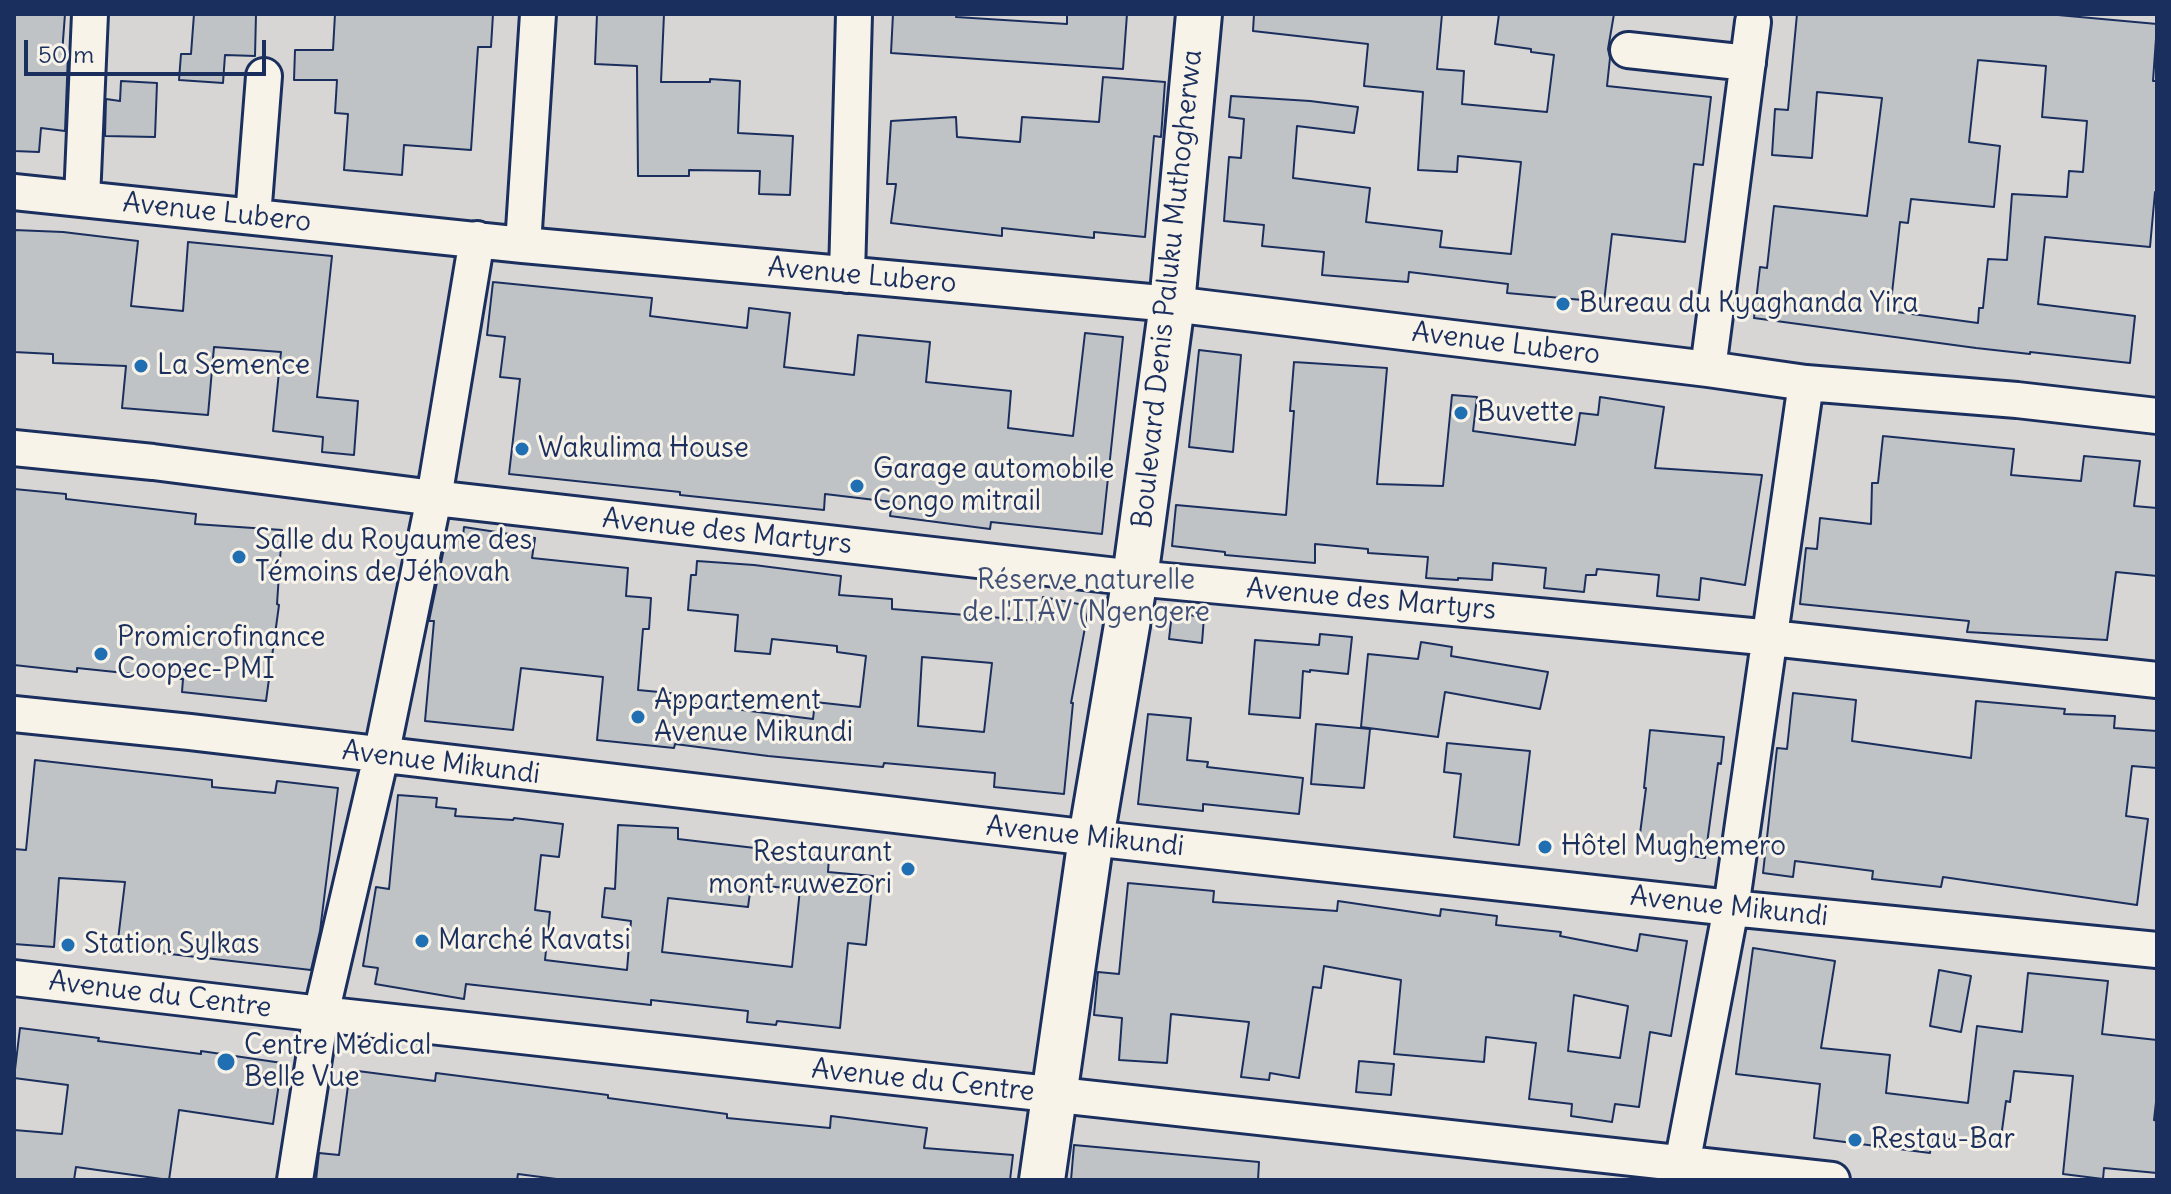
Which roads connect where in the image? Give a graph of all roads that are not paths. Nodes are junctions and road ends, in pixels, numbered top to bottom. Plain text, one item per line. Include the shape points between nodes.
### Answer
1 (90, 14) edge
2 (538, 14) edge
3 (854, 14) edge
4 (1199, 14) edge
5 (1753, 22) dead end
6 (1628, 50) dead end
7 (1748, 63) junction
8 (264, 76) dead end
9 (14, 192) edge
10 (82, 199) junction
11 (253, 217) junction
12 (477, 239) junction
13 (523, 245) junction
14 (847, 275) junction
15 (1172, 304) junction
16 (1708, 369) junction
17 (1806, 383) junction
18 (2157, 416) edge
19 (14, 448) edge
20 (434, 498) junction
21 (1135, 578) junction
22 (1771, 638) junction
23 (2157, 680) edge
24 (14, 714) edge
25 (381, 756) junction
26 (1091, 838) junction
27 (1731, 908) junction
28 (2157, 950) edge
29 (14, 978) edge
30 (321, 1014) junction
31 (1055, 1096) junction
32 (1680, 1171) edge
33 (295, 1180) edge
34 (1042, 1180) edge
35 (1832, 1180) edge

1 - 10 street
2 - 13 street
3 - 14 street
4 - 15 street, Boulevard Denis Paluku Muthogherwa
5 - 7 street
6 - 7 street
7 - 16 street
8 - 11 street
9 - 10 street, Avenue Lubero
10 - 11 street, Avenue Lubero
11 - 12 street, Avenue Lubero
12 - 13 street, Avenue Lubero
12 - 20 street
13 - 14 street, Avenue Lubero
14 - 15 street, Avenue Lubero
15 - 16 street, Avenue Lubero
15 - 21 street, Boulevard Denis Paluku Muthogherwa
16 - 17 street, Avenue Lubero
17 - 18 street, Avenue Lubero
17 - 22 street
19 - 20 street, Avenue des Martyrs
20 - 21 street, Avenue des Martyrs
20 - 25 street
21 - 22 street, Avenue des Martyrs
21 - 26 street, Boulevard Denis Paluku Muthogherwa
22 - 23 street, Avenue des Martyrs
22 - 27 street
24 - 25 street, Avenue Mikundi
25 - 26 street, Avenue Mikundi
25 - 30 street
26 - 27 street, Avenue Mikundi
26 - 31 street, Boulevard Denis Paluku Muthogherwa
27 - 28 street, Avenue Mikundi
27 - 32 street
29 - 30 street, Avenue du Centre
30 - 31 street, Avenue du Centre
30 - 33 street
31 - 32 street, Avenue du Centre
31 - 34 street, Boulevard Denis Paluku Muthogherwa
32 - 35 street, Avenue du Centre

